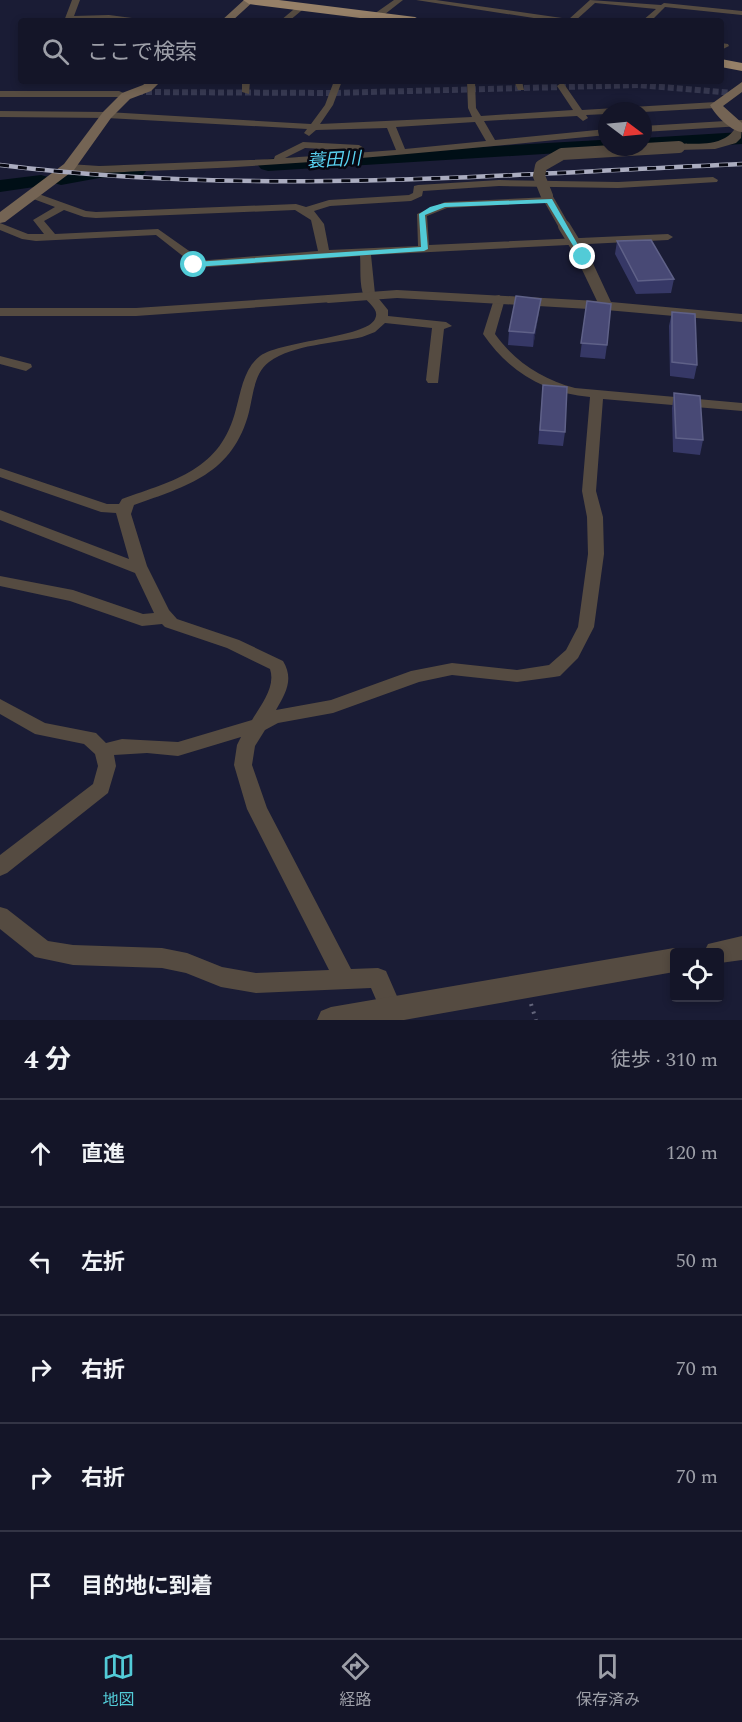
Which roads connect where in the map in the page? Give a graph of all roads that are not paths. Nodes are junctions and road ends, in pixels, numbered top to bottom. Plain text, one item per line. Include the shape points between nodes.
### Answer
1 (76, 0) edge
2 (250, 0) edge
3 (399, 0) edge
4 (420, 0) edge
5 (594, 0) edge
6 (673, 0) edge
7 (430, 1) edge
8 (508, 3) dead end
9 (303, 6) junction
10 (663, 6) junction
11 (499, 11) junction
12 (742, 13) edge
13 (371, 17) edge
14 (69, 18) edge
15 (95, 18) edge
16 (120, 18) edge
17 (229, 18) edge
18 (288, 18) edge
19 (489, 18) edge
20 (549, 18) edge
21 (573, 18) edge
22 (649, 18) edge
23 (724, 64) edge
24 (742, 67) edge
25 (117, 84) edge
26 (152, 84) tunnel mouth
27 (246, 84) edge
28 (337, 84) edge
29 (472, 84) edge
30 (561, 86) dead end
31 (739, 91) edge
32 (246, 92) dead end
33 (0, 94) edge
34 (122, 95) junction
35 (716, 105) junction
36 (652, 109) edge
37 (598, 112) edge
38 (579, 113) junction
39 (0, 114) edge
40 (107, 115) junction
41 (477, 120) junction
42 (391, 125) junction
43 (740, 125) edge
44 (312, 127) junction
45 (652, 129) edge
46 (594, 132) junction
47 (598, 132) edge
48 (492, 144) junction
49 (303, 146) junction
50 (402, 153) junction
51 (381, 154) junction
52 (273, 162) junction
53 (69, 166) junction
54 (713, 180) dead end
55 (33, 195) junction
56 (548, 198) junction
57 (64, 206) junction
58 (307, 210) junction
59 (0, 219) edge
60 (0, 225) edge
61 (52, 237) junction
62 (668, 237) dead end
63 (424, 249) junction
64 (365, 253) junction
65 (324, 254) junction
66 (369, 295) junction
67 (328, 299) joint
68 (499, 299) junction
69 (606, 306) junction
70 (0, 312) edge
71 (742, 318) edge
72 (382, 319) junction
73 (0, 360) edge
74 (26, 367) dead end
75 (433, 380) dead end
76 (597, 394) junction
77 (742, 407) edge
78 (1, 474) edge
79 (125, 508) junction
80 (0, 515) edge
81 (141, 570) junction
82 (0, 581) edge
83 (166, 618) junction
84 (0, 706) edge
85 (255, 726) junction
86 (103, 751) junction
87 (0, 867) edge
88 (0, 916) edge
89 (742, 948) edge
90 (724, 951) edge
91 (670, 961) edge
92 (344, 977) junction
93 (392, 1010) junction
94 (331, 1020) edge

1 - 14 street
2 - 9 highway
2 - 17 main road
3 - 13 street
4 - 7 street
5 - 10 street
5 - 21 street
6 - 10 street
7 - 11 street
8 - 11 street
9 - 13 highway
9 - 18 street
10 - 12 street
10 - 22 street
11 - 19 street
11 - 20 street
15 - 16 street
23 - 24 highway
25 - 34 street
26 - 34 main road
27 - 32 street
28 - 44 street via 329,105
29 - 41 street via 472,108
30 - 38 street
31 - 35 main road
33 - 34 street
34 - 40 main road
35 - 36 street
35 - 43 main road
37 - 38 street
38 - 41 street
38 - 46 street
39 - 40 street
40 - 44 street
40 - 53 main road
41 - 42 street
41 - 48 street
42 - 44 street
42 - 50 street
43 - 45 street
43 - 56 street, bridge via 739,135 727,142 562,154 541,166 539,176
44 - 49 street
46 - 47 street
46 - 48 street
48 - 50 street
49 - 51 street via 373,149
49 - 52 street
50 - 51 street
51 - 52 street
52 - 53 street via 99,169
53 - 55 main road
54 - 58 street via 418,188 418,194 411,198 329,202
55 - 57 street
55 - 59 main road
56 - 63 street via 432,208 422,214
56 - 69 street, bridge
57 - 58 street via 96,215 283,206
57 - 61 street via 38,219
58 - 65 street via 318,220
60 - 61 street via 26,237
61 - 65 street via 158,232 188,255 194,265
62 - 63 street
63 - 64 street
64 - 65 street
64 - 66 street
66 - 67 street
66 - 68 street
66 - 72 street via 382,310
67 - 70 street via 136,312
68 - 69 street
68 - 76 street via 489,334 499,349 531,377 548,385
69 - 71 street
72 - 75 street via 442,326
72 - 79 street via 362,333 304,344 264,359 253,373 234,436 214,464 197,475 127,502
73 - 74 street
76 - 77 street
76 - 85 street via 589,491 595,517 596,554 586,627 572,654 554,671 517,676 453,669 417,676 333,706 275,717
78 - 79 street via 106,509
79 - 81 street via 123,514
80 - 81 street
81 - 83 street
82 - 83 street via 73,596 142,621
83 - 85 street via 277,664 281,676 278,691
84 - 86 street via 41,729 89,738
85 - 86 street via 178,750 147,746
85 - 92 street via 246,745 243,765 257,809
86 - 87 street via 107,766 101,788
88 - 92 street via 43,950 162,958 221,977 256,983
89 - 90 street
91 - 93 street
92 - 93 street via 378,978
93 - 94 street

